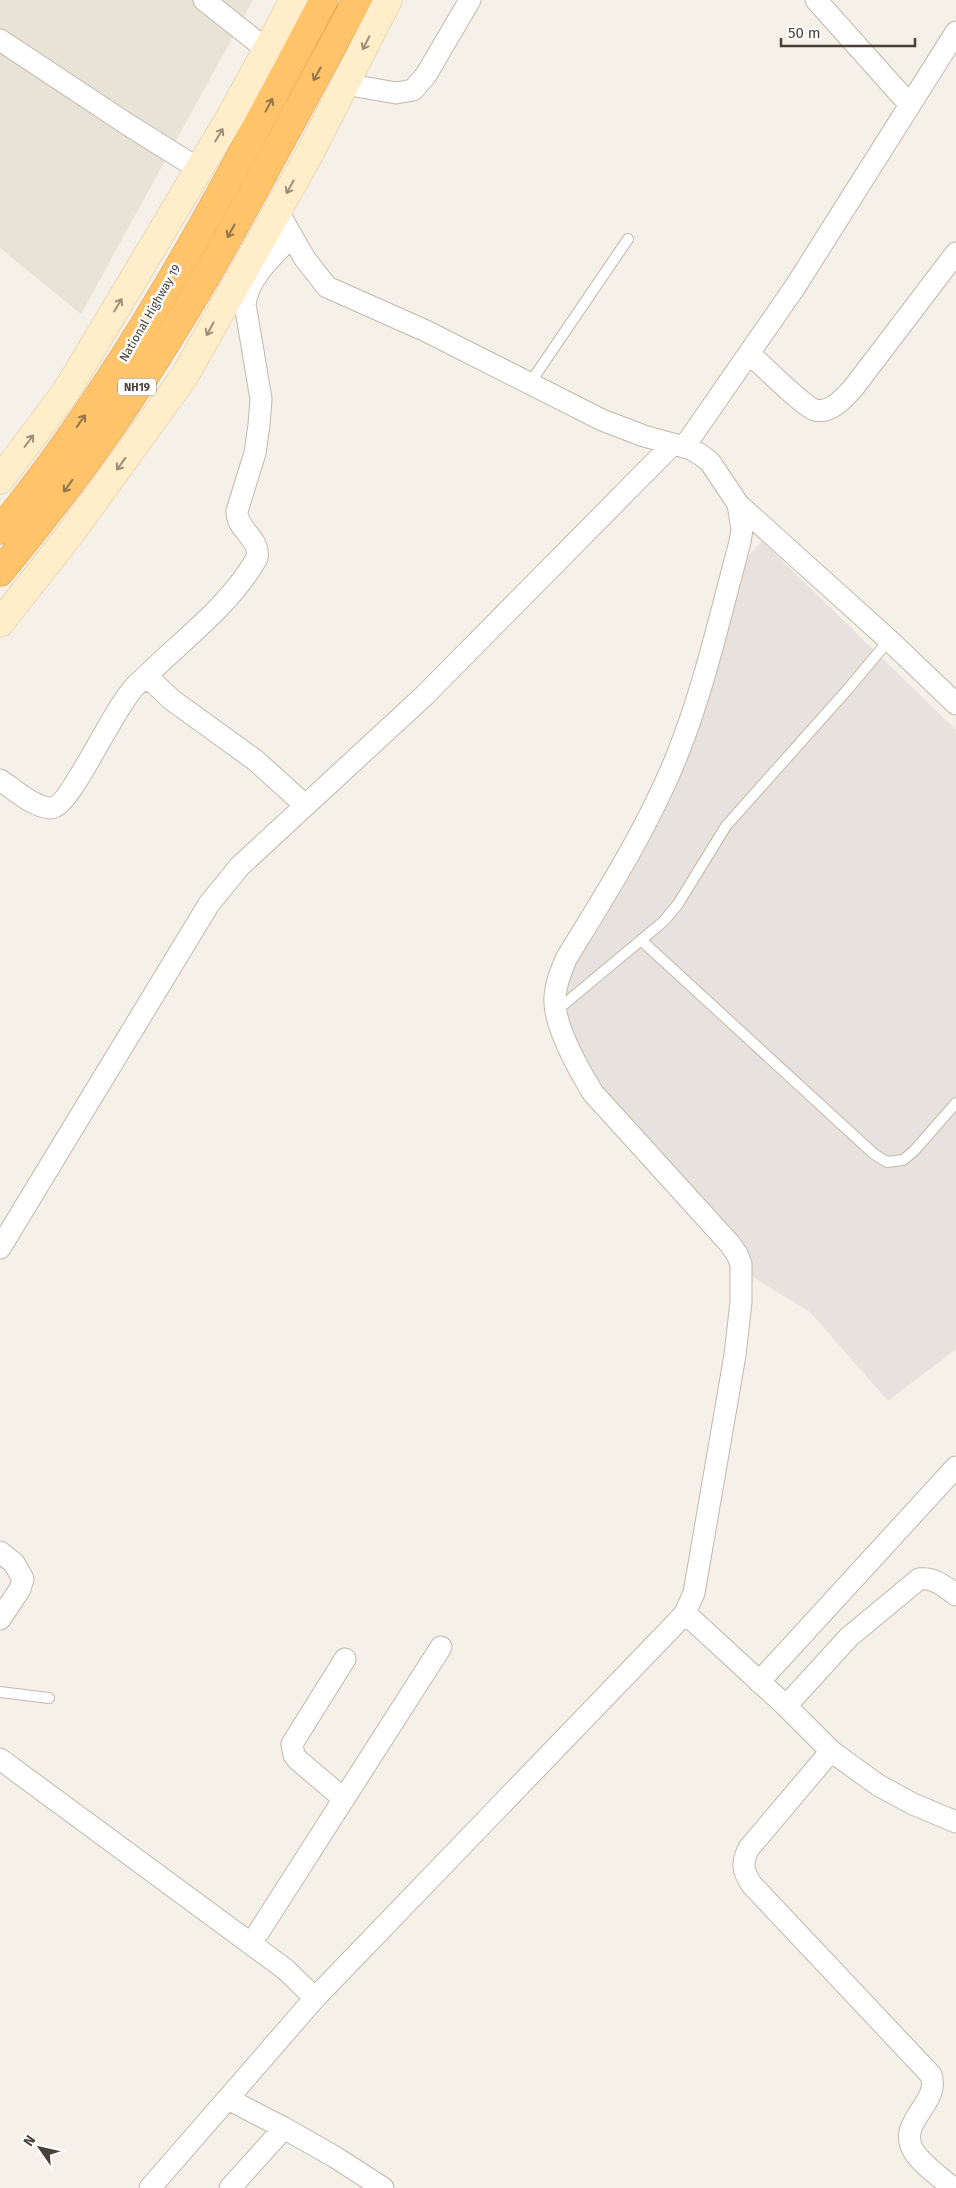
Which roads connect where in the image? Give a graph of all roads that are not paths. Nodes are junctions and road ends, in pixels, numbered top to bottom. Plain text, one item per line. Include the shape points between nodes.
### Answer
1 (204, 0) edge
2 (294, 0) edge
3 (324, 0) edge
4 (356, 0) edge
5 (388, 0) edge
6 (470, 0) edge
7 (816, 0) edge
8 (956, 32) edge
9 (0, 40) edge
10 (266, 49) junction
11 (345, 84) junction
12 (910, 105) junction
13 (199, 169) junction
14 (277, 210) junction
15 (292, 236) junction
16 (628, 239) dead end
17 (956, 253) edge
18 (749, 353) junction
19 (530, 383) junction
20 (679, 446) junction
21 (0, 480) edge
22 (738, 504) junction
23 (0, 530) edge
24 (0, 572) edge
25 (0, 623) edge
26 (889, 640) junction
27 (143, 679) junction
28 (956, 704) edge
29 (0, 780) edge
30 (305, 805) junction
31 (642, 941) junction
32 (556, 1012) junction
33 (956, 1103) edge
34 (0, 1248) edge
35 (956, 1468) edge
36 (0, 1552) edge
37 (956, 1595) edge
38 (685, 1613) junction
39 (0, 1620) edge
40 (441, 1647) dead end
41 (345, 1659) dead end
42 (759, 1682) junction
43 (0, 1692) edge
44 (49, 1698) dead end
45 (786, 1706) junction
46 (831, 1751) junction
47 (0, 1758) edge
48 (344, 1799) junction
49 (956, 1822) edge
50 (251, 1944) junction
51 (315, 1998) junction
52 (228, 2099) junction
53 (284, 2128) junction
54 (150, 2188) edge
55 (230, 2188) edge
56 (382, 2188) edge
57 (952, 2188) edge

1 - 10 street
2 - 10 main road
23 -> 3 highway, National Highway 19 / NH19 via 120,365 238,163
4 -> 24 highway, NH19 via 205,277 129,400 50,510
5 -> 11 main road
6 - 11 street via 426,75 413,90 396,94
7 - 12 street
8 - 12 street
9 - 13 street
13 -> 10 main road
11 -> 14 main road
12 - 18 street via 795,287
21 -> 13 main road via 62,397
14 - 15 street
14 -> 25 main road via 184,377
15 - 19 street via 327,287
15 - 27 street via 246,292 245,304 260,399 258,439 237,519 256,544 256,558 216,610
16 - 19 lane
17 - 18 street via 854,387 841,402 827,409 815,410 802,402
18 - 20 street
19 - 20 street via 620,428
20 - 22 street via 692,449 710,462
20 - 30 street via 424,695
22 - 26 street
22 - 32 street via 742,529 740,542 687,730 638,840 566,958 554,998
26 - 28 street
26 - 31 lane via 726,826 678,904 664,922
27 - 29 street via 113,717 69,794 57,807 40,805
27 - 30 street via 154,683 172,700 255,760
30 - 34 street via 240,866 210,904
31 - 32 lane
31 - 33 lane via 874,1154 887,1162 903,1160 914,1151
32 - 38 street via 593,1093 737,1254 742,1264 734,1355 698,1577
35 - 42 street
36 - 39 street via 14,1563 23,1579
37 - 45 street via 936,1580 919,1579 912,1583 850,1637
38 - 42 street
38 - 51 street
40 - 48 street
41 - 48 street via 292,1744 298,1760
42 - 45 street
43 - 44 lane
45 - 46 street
46 - 49 street via 892,1793
46 - 57 street via 749,1848 743,1859 743,1869 752,1885 931,2075 933,2091 910,2129 909,2138 918,2157
47 - 50 street
48 - 50 street
50 - 51 street via 285,1969
51 - 52 street
52 - 53 street
52 - 54 street
53 - 55 street
53 - 56 street

